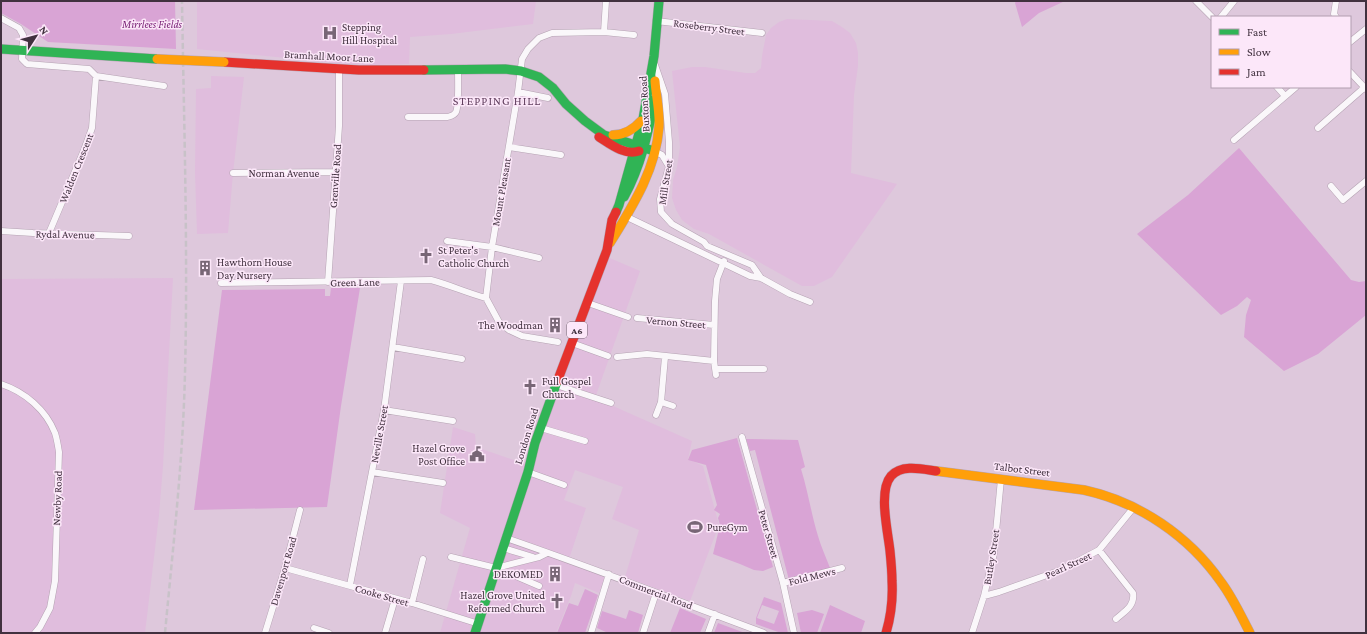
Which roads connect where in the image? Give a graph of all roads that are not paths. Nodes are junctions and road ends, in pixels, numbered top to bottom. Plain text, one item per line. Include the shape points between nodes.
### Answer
1 (606, 1) edge
2 (659, 1) edge
3 (1196, 1) edge
4 (1234, 1) edge
5 (1336, 1) edge
6 (1211, 16) edge
7 (1222, 16) edge
8 (1335, 16) edge
9 (1, 18) edge
10 (656, 21) junction
11 (1366, 29) edge
12 (604, 32) junction
13 (762, 33) dead end
14 (634, 35) dead end
15 (1351, 39) edge
16 (1, 49) edge
17 (22, 49) junction
18 (654, 56) junction
19 (339, 70) junction
20 (458, 70) junction
21 (521, 71) junction
22 (1351, 73) edge
23 (96, 76) junction
24 (164, 86) dead end
25 (1279, 88) edge
26 (1295, 88) edge
27 (1365, 88) edge
28 (518, 92) junction
29 (1285, 96) junction
30 (655, 97) junction
31 (548, 98) dead end
32 (408, 117) dead end
33 (643, 118) junction
34 (585, 120) junction
35 (1318, 128) dead end
36 (604, 135) junction
37 (1234, 140) dead end
38 (509, 147) junction
39 (638, 149) junction
40 (654, 151) junction
41 (561, 155) dead end
42 (669, 166) junction
43 (335, 172) junction
44 (233, 173) dead end
45 (1366, 181) edge
46 (1330, 186) dead end
47 (618, 209) junction
48 (626, 217) junction
49 (1, 231) edge
50 (49, 233) junction
51 (129, 236) dead end
52 (447, 241) dead end
53 (492, 247) junction
54 (607, 250) junction
55 (727, 254) junction
56 (539, 258) dead end
57 (723, 263) junction
58 (761, 278) junction
59 (401, 281) junction
60 (221, 282) dead end
61 (328, 282) junction
62 (486, 298) junction
63 (810, 302) dead end
64 (588, 303) junction
65 (628, 317) dead end
66 (637, 318) dead end
67 (714, 325) junction
68 (558, 342) dead end
69 (572, 344) junction
70 (393, 347) junction
71 (608, 356) dead end
72 (618, 357) dead end
73 (665, 357) junction
74 (462, 359) dead end
75 (714, 361) junction
76 (764, 369) dead end
77 (1, 384) edge
78 (556, 385) junction
79 (662, 402) junction
80 (611, 403) dead end
81 (673, 406) dead end
82 (384, 410) junction
83 (656, 415) dead end
84 (453, 421) dead end
85 (541, 428) junction
86 (742, 436) dead end
87 (585, 441) dead end
88 (372, 472) junction
89 (528, 472) junction
90 (1001, 479) junction
91 (443, 483) dead end
92 (564, 485) dead end
93 (1134, 507) junction
94 (300, 510) dead end
95 (506, 538) junction
96 (503, 548) junction
97 (1099, 550) junction
98 (547, 553) junction
99 (451, 557) dead end
100 (535, 558) junction
101 (423, 559) dead end
102 (286, 568) junction
103 (496, 568) junction
104 (842, 568) dead end
105 (609, 574) junction
106 (518, 577) dead end
107 (783, 583) junction
108 (350, 585) junction
109 (539, 586) dead end
110 (656, 593) junction
111 (984, 596) junction
112 (395, 599) junction
113 (412, 603) junction
114 (715, 614) junction
115 (1116, 619) dead end
116 (314, 628) dead end
117 (477, 628) edge
118 (35, 633) edge
119 (265, 633) edge
120 (329, 633) edge
121 (385, 633) edge
122 (590, 633) edge
123 (643, 633) edge
124 (708, 633) edge
125 (764, 633) edge
126 (794, 633) edge
127 (886, 633) edge
128 (972, 633) edge
129 (1250, 633) edge

1 - 12 street
2 - 10 main road, Buxton Road / A6
3 - 6 street
4 - 7 street
5 - 8 street
9 - 17 street via 19,28 23,34
10 - 13 street, Roseberry Street
10 - 18 main road, Buxton Road / A6
11 - 15 street
12 - 14 street
12 - 21 street via 552,33 539,38 522,59
16 - 17 main road, Bramhall Moor Lane
17 - 19 main road, Bramhall Moor Lane, bridge
17 - 23 street via 22,59 27,64 89,69
18 - 30 main road, Buxton Road / A6
18 - 33 main road, Buxton Road / A6
18 - 42 street, Mill Street via 665,94
19 - 20 main road, Bramhall Moor Lane
19 - 43 street, Grenville Road via 339,126
20 - 21 main road, Bramhall Moor Lane
20 - 32 street via 457,106 453,115
21 - 28 street, Mount Pleasant
21 - 34 main road, Bramhall Moor Lane via 539,77
22 - 27 street
23 - 24 street
23 - 50 street, Walden Crescent via 92,128
25 - 29 street
26 - 29 street
27 - 35 street
28 - 31 street
28 - 38 street, Mount Pleasant
29 - 37 street
30 - 39 main road, A6
30 - 40 main road, Buxton Road / A6 via 658,104 659,126
33 - 36 main road via 636,128 625,135
33 - 39 main road, Buxton Road / A6
34 - 36 main road
34 - 39 main road via 603,140 621,150
36 - 39 main road
38 - 41 street
38 - 53 street, Mount Pleasant
39 - 40 main road
39 - 47 main road, Buxton Road / A6
40 - 42 street via 662,155
40 - 48 main road, Buxton Road / A6 via 648,177
42 - 55 street, Mill Street via 660,199 663,216 707,246
43 - 44 street, Norman Avenue
43 - 61 street, Grenville Road
45 - 46 street via 1343,200
47 - 48 street, Mill Street
47 - 54 main road, London Road / A6 via 612,220
48 - 54 main road, London Road / A6
48 - 57 street, Mill Street
49 - 50 street, Rydal Avenue
50 - 51 street, Rydal Avenue
52 - 53 street
53 - 56 street
53 - 62 street, Mount Pleasant
54 - 64 main road, London Road / A6
55 - 57 street
55 - 58 street, Mill Street via 752,265
57 - 58 street, Mill Street via 750,276
57 - 67 street via 717,279
58 - 63 street, Mill Street
59 - 61 street, Green Lane
59 - 62 street, Green Lane via 432,280
59 - 70 street, Neville Street
60 - 61 street, Green Lane
62 - 68 street via 499,322 509,330 522,336
64 - 65 street
64 - 69 main road, London Road / A6
66 - 67 street, Vernon Street
67 - 75 street
69 - 71 street
69 - 78 main road, London Road / A6
70 - 74 street
70 - 82 street, Neville Street
72 - 73 street via 647,354
73 - 75 street
73 - 79 street
75 - 76 street via 716,372
77 - 118 street, Newby Road via 32,401 46,416 56,434 59,452 54,581 50,608
78 - 80 street
78 - 85 main road, London Road / A6
79 - 81 street
79 - 83 street
82 - 84 street
82 - 88 street, Neville Street
85 - 87 street
85 - 89 main road, London Road / A6
86 - 107 street, Peter Street
88 - 91 street
88 - 108 street, Neville Street
89 - 92 street
89 - 95 main road, London Road / A6
90 - 93 main road, Talbot Street via 1094,492
90 - 111 street, Butley Street via 994,553
90 - 127 main road, Talbot Street via 916,468 895,472 889,479 885,498 892,613
93 - 97 street, Pearl Street
93 - 129 main road, Talbot Street via 1165,526 1200,556 1229,594
94 - 102 street, Davenport Road
95 - 96 main road, London Road / A6
95 - 98 street, Commercial Road
96 - 100 street
96 - 103 main road, London Road / A6
97 - 111 street, Pearl Street via 1061,570
97 - 115 street via 1133,593 1134,600 1131,606
98 - 100 street
98 - 105 street, Commercial Road
99 - 103 street
100 - 103 street
101 - 113 street
102 - 108 street, Cooke Street
102 - 119 street, Davenport Road
103 - 117 main road, London Road / A6
104 - 107 street, Fold Mews
105 - 110 street, Commercial Road
105 - 122 street
106 - 109 street
107 - 126 street, Peter Street
108 - 112 street, Cooke Street
110 - 114 street, Commercial Road
110 - 123 street
111 - 128 street, Butley Street
112 - 113 street, Cooke Street
112 - 121 street
113 - 117 street, Cooke Street
114 - 124 street
114 - 125 street, Commercial Road
116 - 120 street

